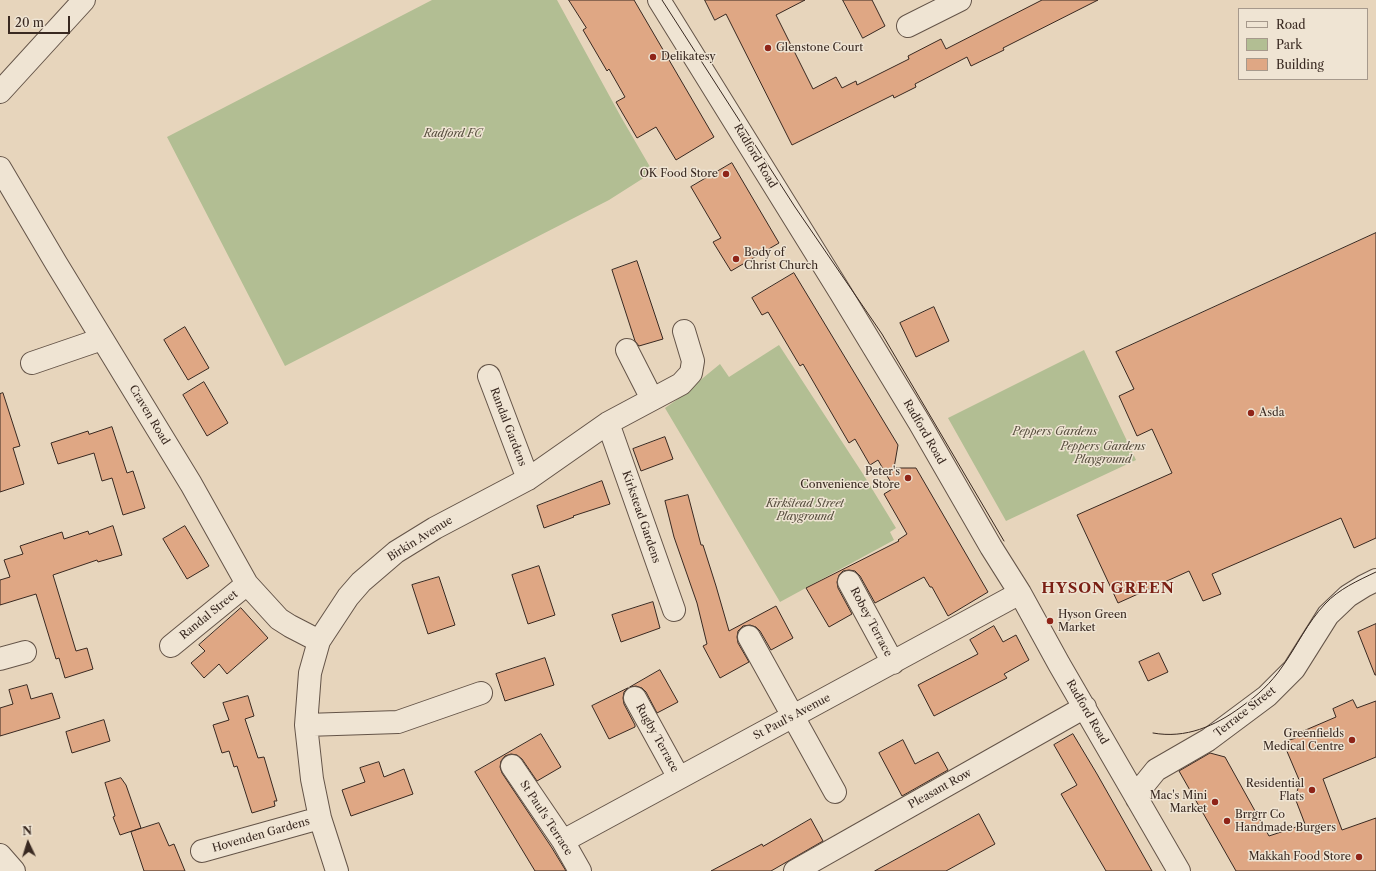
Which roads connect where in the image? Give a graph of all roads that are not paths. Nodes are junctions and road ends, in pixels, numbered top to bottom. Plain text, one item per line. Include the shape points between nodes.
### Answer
1 (659, 0) edge
2 (960, 0) edge
3 (80, 1) edge
4 (908, 26) dead end
5 (0, 92) edge
6 (0, 168) edge
7 (684, 331) dead end
8 (102, 339) junction
9 (627, 350) dead end
10 (32, 363) dead end
11 (489, 376) dead end
12 (658, 395) junction
13 (608, 423) junction
14 (528, 479) junction
15 (1376, 580) edge
16 (849, 582) dead end
17 (247, 584) junction
18 (1020, 593) junction
19 (674, 610) dead end
20 (749, 637) dead end
21 (318, 641) junction
22 (171, 646) dead end
23 (25, 652) dead end
24 (0, 659) edge
25 (893, 663) junction
26 (481, 693) dead end
27 (635, 698) dead end
28 (1085, 708) junction
29 (794, 716) junction
30 (306, 725) junction
31 (512, 766) dead end
32 (679, 778) junction
33 (835, 792) dead end
34 (1137, 799) junction
35 (320, 818) junction
36 (563, 841) junction
37 (202, 851) dead end
38 (0, 855) edge
39 (14, 871) edge
40 (337, 871) edge
41 (580, 871) edge
42 (795, 871) edge
43 (1179, 871) edge

1 - 18 street, Radford Road via 840,292
2 - 4 street
3 - 5 street
6 - 8 street, Craven Road
7 - 12 street, Birkin Avenue via 694,361 691,373 681,384
8 - 10 street
8 - 17 street, Craven Road via 191,484
9 - 12 street
11 - 14 street, Randal Gardens
12 - 13 street, Birkin Avenue
13 - 14 street, Birkin Avenue
13 - 19 street, Kirkstead Gardens
14 - 21 street, Birkin Avenue via 435,528 396,552 361,582
15 - 34 street, Terrace Street via 1348,596 1328,615 1294,669 1271,693 1208,740 1156,770 1143,786
16 - 25 street, Robey Terrace
17 - 21 street, Craven Road via 279,619
17 - 22 street, Randal Street
18 - 25 street, St Paul's Avenue
18 - 28 street, Radford Road
20 - 29 street
21 - 30 street, Birkin Avenue via 310,673
23 - 24 street
25 - 29 street, St Paul's Avenue
26 - 30 street via 398,722
27 - 32 street, Rugby Terrace
28 - 34 street, Radford Road
28 - 42 street, Pleasant Row
29 - 32 street, St Paul's Avenue
29 - 33 street
30 - 35 street, Birkin Avenue via 312,779
31 - 36 street, St Paul's Terrace
32 - 36 street, St Paul's Avenue
34 - 43 street, Radford Road
35 - 37 street, Hovenden Gardens
35 - 40 street, Birkin Avenue
36 - 41 street, St Paul's Terrace
38 - 39 street

